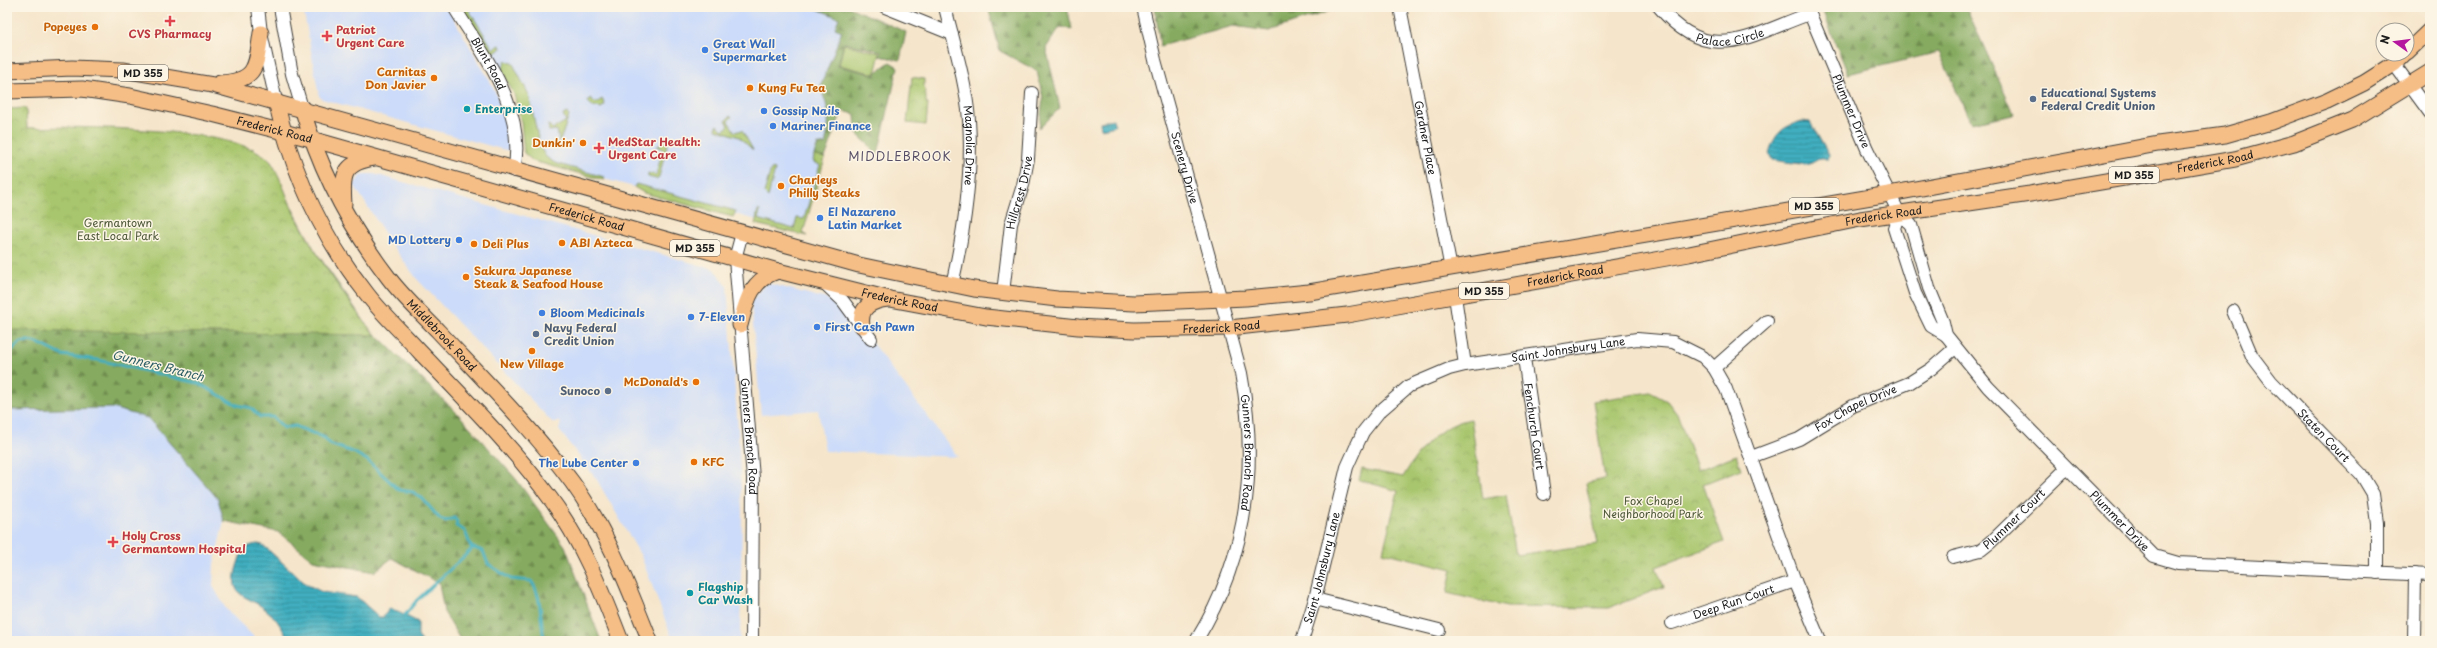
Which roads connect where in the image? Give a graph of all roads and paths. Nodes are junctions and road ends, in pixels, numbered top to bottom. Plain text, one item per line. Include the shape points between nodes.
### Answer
1 (258, 7) edge
2 (280, 7) edge
3 (454, 7) edge
4 (884, 7) edge
5 (945, 7) edge
6 (1143, 7) edge
7 (1400, 7) edge
8 (1659, 7) edge
9 (1808, 10) edge
10 (2430, 30) edge
11 (261, 33) junction
12 (952, 34) junction
13 (2415, 44) edge
14 (2395, 62) edge
15 (2400, 62) edge
16 (7, 71) edge
17 (2430, 72) edge
18 (206, 84) junction
19 (2408, 85) junction
20 (7, 91) edge
21 (1032, 93) dead end
22 (276, 101) junction
23 (302, 108) junction
24 (2430, 113) edge
25 (282, 131) junction
26 (311, 138) junction
27 (376, 158) junction
28 (514, 171) junction
29 (1889, 194) junction
30 (344, 209) junction
31 (1899, 213) junction
32 (742, 233) junction
33 (735, 259) junction
34 (1451, 268) junction
35 (778, 271) junction
36 (823, 282) junction
37 (952, 286) junction
38 (1003, 293) junction
39 (1455, 296) junction
40 (890, 299) junction
41 (1221, 300) junction
42 (2233, 311) dead end
43 (1768, 321) dead end
44 (740, 325) junction
45 (862, 326) junction
46 (1229, 328) junction
47 (1946, 335) junction
48 (871, 339) dead end
49 (1955, 348) junction
50 (1524, 358) junction
51 (1465, 365) junction
52 (1714, 368) junction
53 (1751, 457) junction
54 (2066, 468) junction
55 (1544, 494) dead end
56 (1953, 557) dead end
57 (2377, 573) junction
58 (2415, 574) junction
59 (2430, 575) edge
60 (1795, 581) junction
61 (1315, 599) junction
62 (1672, 623) dead end
63 (1439, 630) dead end
64 (622, 641) edge
65 (650, 641) edge
66 (752, 641) edge
67 (1196, 641) edge
68 (1302, 641) edge
69 (1820, 641) edge
70 (2414, 641) edge

1 - 11 street
2 - 23 street, Middlebrook Road via 290,68
3 - 28 street, Blunt Road via 500,84 512,111 518,147
4 - 12 street
5 - 12 street, Magnolia Drive
6 - 41 street, Scenery Drive via 1155,60
7 - 34 street, Gardner Place
8 - 9 street, Palace Circle via 1670,21 1696,39 1731,43
9 - 29 street, Plummer Drive via 1867,149
10 - 13 main road
11 - 18 main road via 256,64 249,75 240,81
11 - 22 street
12 - 37 street, Magnolia Drive via 969,118 970,155 966,199
14 - 29 main road, Frederick Road / MD 355 via 2364,84 2327,101 2271,122 2225,135 2158,144
15 - 19 street
16 - 18 main road, Frederick Road / MD 355 via 72,68 123,70
17 - 19 main road, Frederick Road / MD 355
18 - 22 main road, Frederick Road / MD 355
19 - 24 street
19 - 31 main road, Frederick Road / MD 355 via 2352,120 2316,136 2276,149 2235,159 2030,194
20 - 25 main road, Frederick Road / MD 355 via 82,89 130,96
21 - 38 street, Hillcrest Drive via 1028,159 1011,224
22 - 23 main road, Frederick Road / MD 355
22 - 25 main road
23 - 26 main road, Middlebrook Road
23 - 28 main road, Frederick Road / MD 355
25 - 26 main road, Frederick Road / MD 355
25 - 64 main road via 305,193 328,236 367,294 498,435 550,498 569,526 600,588
26 - 27 main road, Frederick Road / MD 355
26 - 30 main road, Middlebrook Road
27 - 30 main road via 354,162 347,170 342,185
27 - 33 main road, Frederick Road / MD 355
28 - 32 main road, Frederick Road / MD 355
29 - 31 street, Plummer Drive
29 - 34 main road, Frederick Road / MD 355
30 - 65 main road, Middlebrook Road via 388,277 536,437 572,482 592,512 625,577
31 - 39 main road, Frederick Road / MD 355
31 - 47 street, Plummer Drive via 1911,225
31 - 47 street, Plummer Drive via 1894,228 1915,293 1931,326
32 - 33 street, Gunners Branch Road
32 - 37 main road, Frederick Road / MD 355 via 873,269
33 - 35 main road, Frederick Road / MD 355
33 - 44 street, Gunners Branch Road
34 - 41 main road, Frederick Road / MD 355 via 1309,292
35 - 36 main road, Frederick Road / MD 355
35 - 44 main road via 763,277 752,287
36 - 40 main road, Frederick Road / MD 355
36 - 45 street via 840,298
37 - 38 main road, Frederick Road / MD 355
38 - 41 main road, Frederick Road / MD 355 via 1134,303
39 - 46 main road, Frederick Road / MD 355 via 1339,316
39 - 51 street
40 - 45 main road via 874,302 864,308 861,315
40 - 46 main road, Frederick Road / MD 355 via 964,314 1078,327 1134,330
41 - 46 street, Scenery Drive
42 - 57 street, Staten Court via 2252,356 2271,381 2361,474 2373,494 2377,518
43 - 52 street
44 - 66 street, Gunners Branch Road via 753,478
45 - 48 street
46 - 67 street, Gunners Branch Road via 1247,407 1250,448 1248,489 1240,537 1225,583
47 - 49 street, Plummer Drive
49 - 53 street, Fox Chapel Drive via 1931,369 1909,383 1853,406 1799,439
49 - 54 street, Plummer Drive via 1988,387
50 - 51 street, Saint Johnsbury Lane
50 - 52 street, Saint Johnsbury Lane via 1637,339 1660,339 1687,348 1703,357
50 - 55 street, Fenchurch Court
51 - 61 street, Saint Johnsbury Lane via 1409,386 1384,406 1363,432 1347,467
52 - 53 street, Saint Johnsbury Lane via 1726,389
53 - 60 street, Saint Johnsbury Lane
54 - 56 street, Plummer Court via 1981,550
54 - 57 street, Plummer Drive via 2154,556 2165,561 2178,564
57 - 58 street, Plummer Drive
58 - 59 street, Plummer Drive
58 - 70 street
60 - 62 street, Deep Run Court
60 - 69 street, Saint Johnsbury Lane
61 - 63 street
61 - 68 street, Saint Johnsbury Lane

